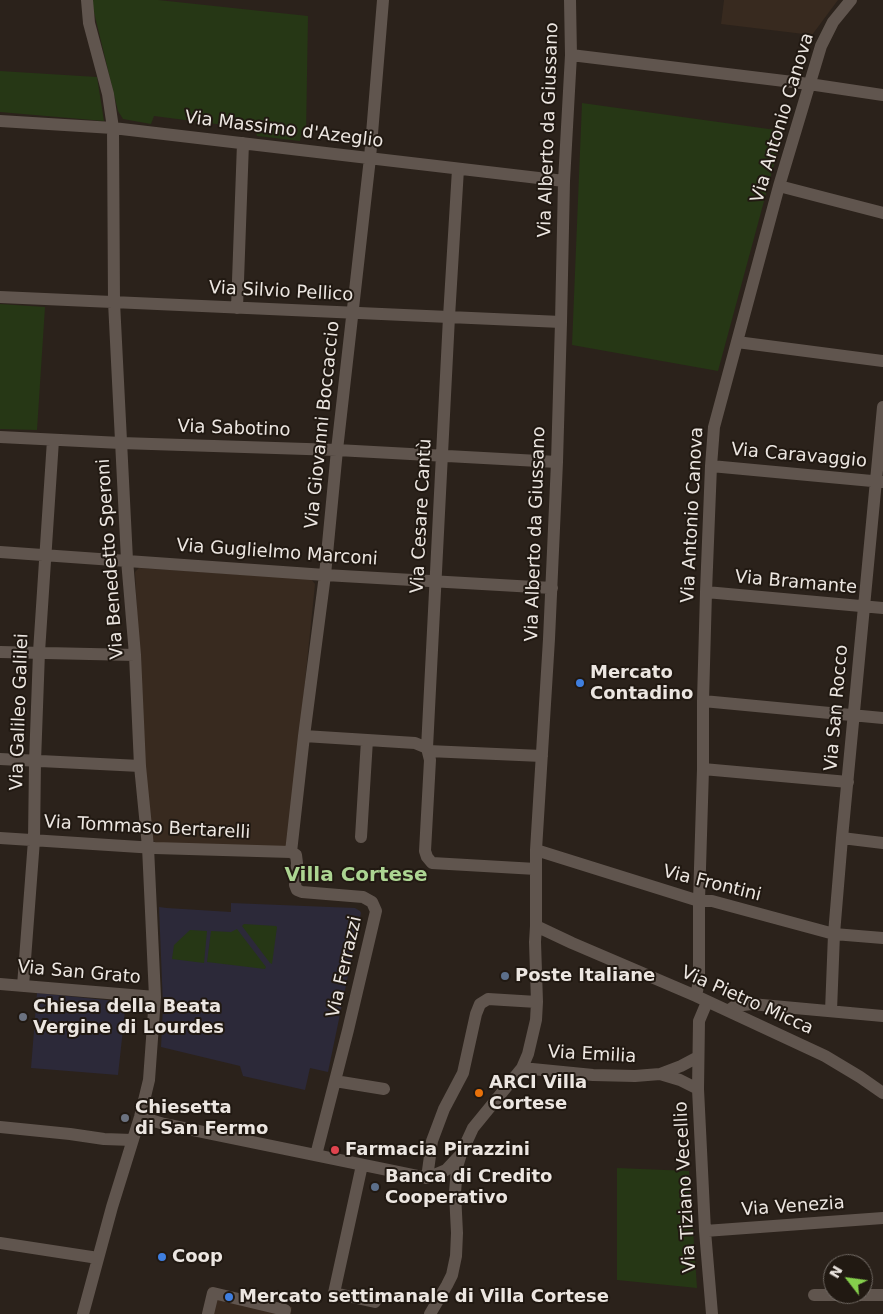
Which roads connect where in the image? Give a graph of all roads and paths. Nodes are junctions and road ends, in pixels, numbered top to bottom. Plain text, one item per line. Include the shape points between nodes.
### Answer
1 (87, 0) edge
2 (383, 0) edge
3 (570, 0) edge
4 (851, 0) edge
5 (570, 55) junction
6 (809, 84) junction
7 (883, 94) edge
8 (0, 121) edge
9 (113, 128) junction
10 (243, 143) junction
11 (370, 158) junction
12 (458, 168) junction
13 (564, 181) junction
14 (779, 186) junction
15 (883, 213) edge
16 (0, 297) edge
17 (114, 302) junction
18 (237, 308) junction
19 (352, 313) junction
20 (449, 316) junction
21 (561, 322) junction
22 (737, 342) junction
23 (883, 361) edge
24 (883, 407) edge
25 (0, 437) edge
26 (52, 440) junction
27 (121, 443) junction
28 (337, 450) junction
29 (442, 456) junction
30 (557, 462) junction
31 (711, 466) junction
32 (880, 481) edge
33 (0, 552) edge
34 (45, 554) junction
35 (127, 560) junction
36 (325, 575) junction
37 (436, 581) junction
38 (552, 588) junction
39 (706, 592) junction
40 (863, 606) junction
41 (883, 608) edge
42 (0, 652) edge
43 (39, 652) junction
44 (136, 655) junction
45 (703, 701) junction
46 (854, 715) junction
47 (883, 718) edge
48 (304, 736) junction
49 (367, 740) junction
50 (428, 749) junction
51 (542, 756) junction
52 (0, 760) edge
53 (35, 762) junction
54 (140, 766) junction
55 (703, 769) junction
56 (848, 782) junction
57 (361, 837) dead end
58 (0, 838) edge
59 (842, 838) junction
60 (34, 840) junction
61 (883, 843) edge
62 (148, 847) junction
63 (536, 850) junction
64 (291, 852) junction
65 (536, 869) junction
66 (699, 901) junction
67 (536, 926) junction
68 (834, 934) junction
69 (883, 938) edge
70 (0, 984) edge
71 (23, 986) junction
72 (155, 997) junction
73 (701, 999) junction
74 (537, 1002) junction
75 (728, 1011) junction
76 (830, 1011) junction
77 (883, 1016) edge
78 (698, 1058) junction
79 (522, 1068) junction
80 (660, 1074) junction
81 (336, 1081) junction
82 (384, 1089) dead end
83 (698, 1089) junction
84 (883, 1093) edge
85 (140, 1116) junction
86 (0, 1127) edge
87 (132, 1140) junction
88 (461, 1154) junction
89 (316, 1155) junction
90 (362, 1165) junction
91 (427, 1178) junction
92 (883, 1218) edge
93 (705, 1231) junction
94 (0, 1243) edge
95 (98, 1258) junction
96 (814, 1295) dead end
97 (883, 1296) edge
98 (375, 1302) dead end
99 (83, 1314) edge
100 (208, 1314) edge
101 (284, 1314) edge
102 (430, 1314) edge
103 (712, 1314) edge

1 - 9 street, Via Benedetto Speroni
2 - 11 street, Via Giovanni Boccaccio
3 - 5 street, Via Alberto da Giussano
4 - 6 street, Via Antonio Canova via 833,22 821,46
5 - 6 street
5 - 13 street, Via Alberto da Giussano
6 - 7 street
6 - 14 street, Via Antonio Canova
8 - 9 street, Via Massimo d'Azeglio
9 - 10 street, Via Massimo d'Azeglio
9 - 17 street, Via Benedetto Speroni
10 - 11 street, Via Massimo d'Azeglio
10 - 18 street
11 - 12 street, Via Massimo d'Azeglio
11 - 19 street, Via Giovanni Boccaccio
12 - 13 street, Via Massimo d'Azeglio
12 - 20 street, Via Cesare Cantù
13 - 21 street, Via Alberto da Giussano
14 - 15 street
14 - 22 street, Via Antonio Canova
16 - 17 street, Via Silvio Pellico
17 - 18 street, Via Silvio Pellico
17 - 27 street, Via Benedetto Speroni
18 - 19 street, Via Silvio Pellico
19 - 20 street, Via Silvio Pellico
19 - 28 street, Via Giovanni Boccaccio
20 - 21 street, Via Silvio Pellico
20 - 29 street, Via Cesare Cantù
21 - 30 street, Via Alberto da Giussano
22 - 23 street
22 - 31 street, Via Antonio Canova via 714,427
24 - 32 street, Via San Rocco
25 - 26 street, Via Sabotino
26 - 27 street, Via Sabotino
26 - 34 street, Via Galileo Galilei
27 - 28 street, Via Sabotino
27 - 35 street, Via Benedetto Speroni
28 - 29 street, Via Sabotino
28 - 36 street, Via Giovanni Boccaccio
29 - 30 street, Via Sabotino
29 - 37 street, Via Cesare Cantù
30 - 38 street, Via Alberto da Giussano
31 - 32 street, Via Caravaggio
31 - 39 street, Via Antonio Canova
32 - 40 street, Via San Rocco
33 - 34 street, Via Guglielmo Marconi
34 - 35 street, Via Guglielmo Marconi
34 - 43 street, Via Galileo Galilei
35 - 36 street, Via Guglielmo Marconi
35 - 44 street, Via Benedetto Speroni
36 - 37 street, Via Guglielmo Marconi
36 - 48 street, Via Giovanni Boccaccio
37 - 38 street, Via Guglielmo Marconi
37 - 50 street, Via Cesare Cantù
38 - 51 street, Via Alberto da Giussano
39 - 40 street, Via Bramante
39 - 45 street, Via Antonio Canova
40 - 41 street, Via Bramante
40 - 46 street, Via San Rocco
42 - 43 street
43 - 44 street
43 - 53 street, Via Galileo Galilei
44 - 54 street, Via Benedetto Speroni
45 - 46 street
45 - 55 street, Via Antonio Canova
46 - 47 street
46 - 56 street, Via San Rocco
48 - 49 street
48 - 64 street, Via Giovanni Boccaccio
49 - 50 street via 415,744
49 - 57 street
50 - 51 street
50 - 65 street, Via Cesare Cantù via 425,852 429,861
51 - 63 street, Via Alberto da Giussano
52 - 53 street
53 - 54 street
53 - 60 street, Via Galileo Galilei
54 - 62 street, Via Benedetto Speroni
55 - 56 street
55 - 66 street, Via Antonio Canova
56 - 59 street, Via San Rocco
58 - 60 street, Via Tommaso Bertarelli
59 - 61 street
59 - 68 street, Via San Rocco
60 - 62 street, Via Tommaso Bertarelli
60 - 71 street, Via Galileo Galilei
62 - 64 street, Via Tommaso Bertarelli
62 - 72 street, Via Benedetto Speroni
63 - 65 street, Via Alberto da Giussano
63 - 66 street, Via Frontini
64 - 81 street, Via Ferrazzi via 296,855 298,863 297,890 363,897 372,902 376,911
65 - 67 street, Via Alberto da Giussano
66 - 68 street, Via Frontini via 712,901
66 - 73 street, Via Antonio Canova
67 - 73 street, Via Pietro Micca
67 - 74 street, Via Alberto da Giussano
68 - 69 street, Via Frontini
68 - 76 street, Via San Rocco
70 - 71 street, Via San Grato
71 - 72 street, Via San Grato
72 - 85 street, Via Benedetto Speroni via 150,1080
73 - 75 street, Via Pietro Micca
73 - 78 street, Via Tiziano Vecellio
74 - 79 street, Via Alberto da Giussano via 536,1020
74 - 91 street via 488,1000 480,1004 463,1073 444,1109 432,1142
75 - 76 street via 735,1006 751,1004
75 - 84 street, Via Pietro Micca via 825,1056
76 - 77 street
78 - 80 street
78 - 83 street, Via Tiziano Vecellio
79 - 80 street, Via Emilia via 593,1075
79 - 88 street, Via Alberto da Giussano via 473,1128
80 - 83 street
81 - 82 street
81 - 89 street, Via Ferrazzi
83 - 93 street, Via Tiziano Vecellio
85 - 87 street, Via Benedetto Speroni
85 - 89 street via 164,1124
86 - 87 street
87 - 95 street, Via Benedetto Speroni
88 - 91 street via 446,1170
88 - 102 street via 455,1193 456,1256 450,1280
89 - 90 street
90 - 91 street
90 - 98 street via 334,1293
92 - 93 street, Via Venezia
93 - 103 street, Via Tiziano Vecellio
94 - 95 street
95 - 99 street, Via Benedetto Speroni
96 - 97 street
100 - 101 street via 213,1293 285,1310

